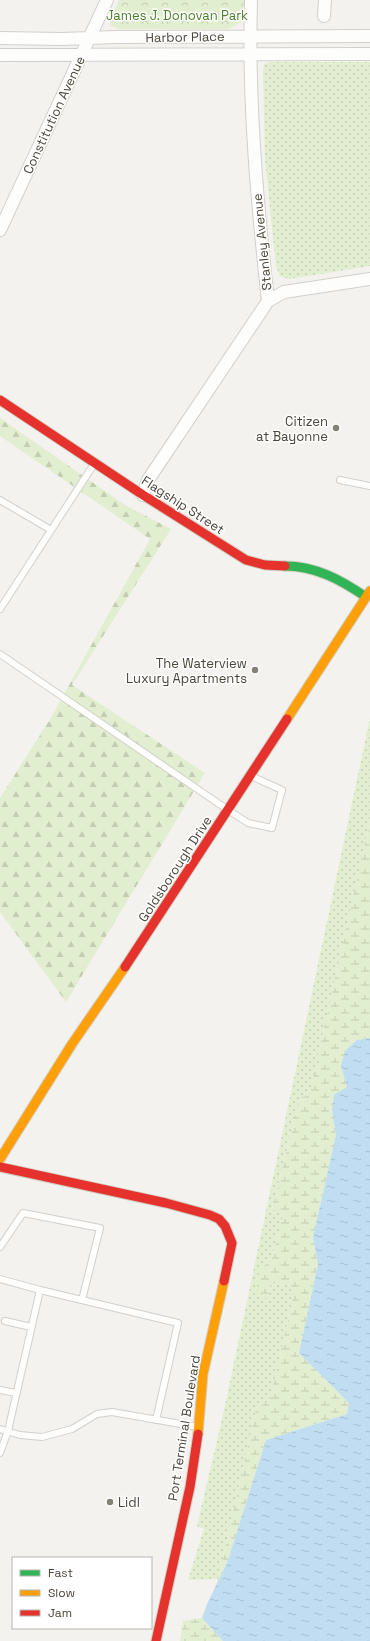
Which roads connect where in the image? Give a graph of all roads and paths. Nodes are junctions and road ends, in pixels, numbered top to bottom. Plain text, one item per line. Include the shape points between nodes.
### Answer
1 (107, 0) edge
2 (251, 0) edge
3 (325, 0) edge
4 (324, 16) dead end
5 (250, 36) junction
6 (370, 36) edge
7 (0, 38) edge
8 (90, 38) junction
9 (370, 54) edge
10 (0, 55) edge
11 (82, 55) junction
12 (250, 55) junction
13 (0, 230) edge
14 (370, 278) edge
15 (268, 301) junction
16 (0, 400) edge
17 (95, 463) junction
18 (340, 480) dead end
19 (370, 486) edge
20 (143, 495) junction
21 (0, 500) edge
22 (51, 530) junction
23 (368, 594) edge
24 (1, 605) edge
25 (0, 654) edge
26 (251, 776) junction
27 (228, 810) junction
28 (0, 1159) edge
29 (0, 1167) edge
30 (0, 1247) edge
31 (0, 1279) edge
32 (40, 1290) junction
33 (82, 1300) junction
34 (5, 1321) dead end
35 (31, 1327) junction
36 (0, 1390) edge
37 (16, 1393) junction
38 (156, 1420) junction
39 (199, 1427) junction
40 (0, 1429) edge
41 (8, 1431) junction
42 (0, 1453) edge
43 (156, 1641) edge

1 - 8 street, Constitution Avenue
2 - 5 street, Stanley Avenue
3 - 4 street
5 - 6 street, Harbor Place
5 - 8 street, Harbor Place
5 - 12 street, Stanley Avenue
7 - 8 street, Harbor Place
8 - 11 street, Constitution Avenue
9 - 12 street, Harbor Place
10 - 11 street, Harbor Place
11 - 12 street, Harbor Place
11 - 13 street, Constitution Avenue
12 - 15 street, Stanley Avenue via 255,165
14 - 15 street via 284,292
15 - 20 street, Stanley Avenue via 148,480
16 - 17 street, Flagship Street
17 - 20 street, Flagship Street
17 - 22 lane
18 - 19 lane
20 - 23 street, Flagship Street via 252,563 299,566 335,577
21 - 22 lane
22 - 24 lane
23 - 26 street, Goldsborough Drive
25 - 27 lane
26 - 27 street, Goldsborough Drive
26 - 27 lane via 282,790 272,828 248,823
27 - 28 street, Goldsborough Drive via 148,934 72,1044
29 - 39 street, Port Terminal Boulevard via 166,1203 210,1215 226,1226 232,1243 203,1374
30 - 33 lane via 23,1213 100,1228
31 - 32 lane
32 - 33 lane
32 - 35 lane
33 - 38 lane via 178,1323
34 - 35 lane
35 - 37 lane
36 - 37 lane
37 - 41 lane
38 - 39 lane
38 - 41 lane via 112,1412 97,1414 72,1429 42,1437
39 - 43 street, Port Terminal Boulevard via 190,1487
40 - 41 lane
41 - 42 lane

